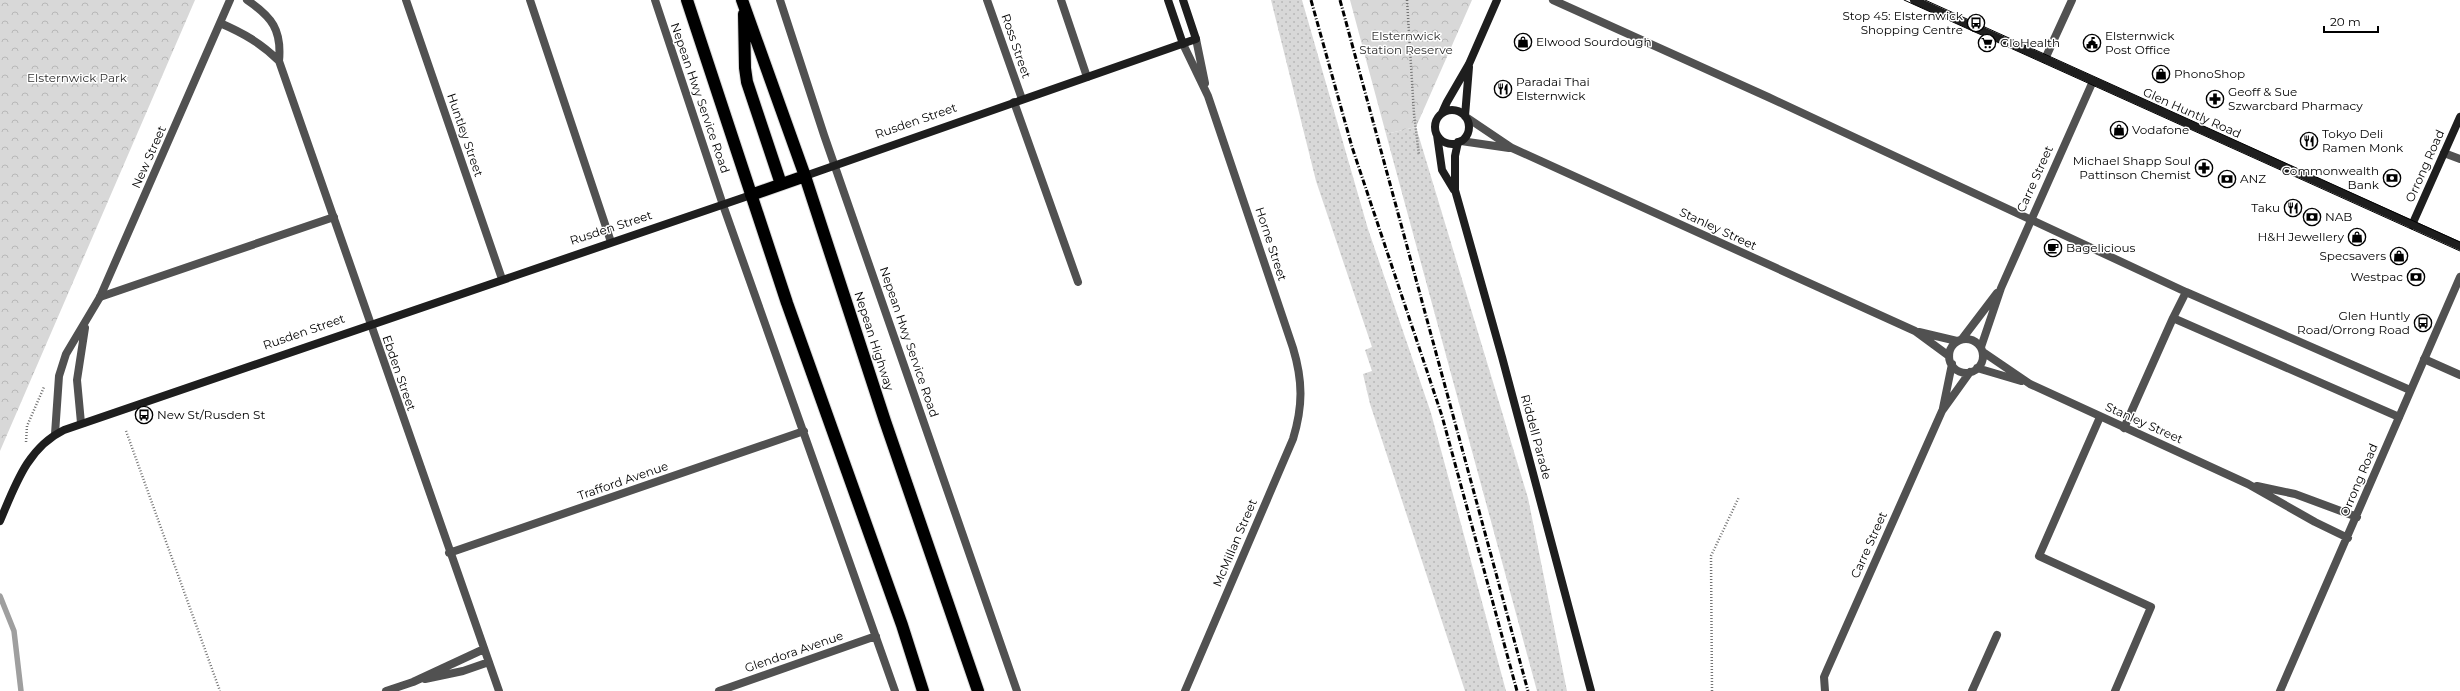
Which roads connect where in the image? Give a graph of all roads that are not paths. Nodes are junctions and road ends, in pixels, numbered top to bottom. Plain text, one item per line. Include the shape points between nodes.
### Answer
1 (230, 0) edge
2 (247, 0) edge
3 (406, 0) edge
4 (530, 0) edge
5 (655, 0) edge
6 (687, 0) edge
7 (780, 0) edge
8 (987, 0) edge
9 (1061, 0) edge
10 (1168, 0) edge
11 (1183, 0) edge
12 (1497, 0) edge
13 (1553, 0) edge
14 (1914, 0) edge
15 (2072, 0) edge
16 (743, 3) edge
17 (220, 23) junction
18 (1196, 39) junction
19 (1183, 44) junction
20 (2045, 59) junction
21 (279, 61) junction
22 (1469, 64) junction
23 (1087, 77) junction
24 (2093, 81) junction
25 (1208, 96) junction
26 (1018, 101) junction
27 (1442, 113) junction
28 (1466, 117) junction
29 (2460, 117) edge
30 (1437, 135) junction
31 (1459, 142) junction
32 (1512, 148) junction
33 (2444, 152) junction
34 (2460, 160) edge
35 (835, 164) junction
36 (805, 176) junction
37 (781, 184) junction
38 (1455, 190) junction
39 (751, 195) junction
40 (723, 205) junction
41 (334, 217) junction
42 (2030, 218) junction
43 (2412, 225) junction
44 (611, 242) junction
45 (2460, 246) edge
46 (2460, 277) edge
47 (502, 279) junction
48 (1078, 282) dead end
49 (2001, 288) junction
50 (2186, 292) junction
51 (100, 297) junction
52 (2173, 318) junction
53 (86, 321) junction
54 (370, 324) junction
55 (1915, 331) junction
56 (1960, 340) junction
57 (1982, 349) junction
58 (1951, 360) junction
59 (2424, 360) junction
60 (1974, 370) junction
61 (2460, 376) edge
62 (2030, 384) junction
63 (2410, 390) junction
64 (1302, 402) joint
65 (1942, 411) junction
66 (2100, 417) junction
67 (2399, 417) junction
68 (81, 423) junction
69 (2124, 428) junction
70 (804, 431) junction
71 (55, 434) junction
72 (2248, 484) junction
73 (2357, 517) junction
74 (0, 521) edge
75 (2348, 538) junction
76 (449, 553) junction
77 (1997, 635) dead end
78 (876, 636) junction
79 (484, 649) junction
80 (489, 662) junction
81 (413, 682) junction
82 (386, 691) edge
83 (499, 691) edge
84 (719, 691) edge
85 (895, 691) edge
86 (923, 691) edge
87 (978, 691) edge
88 (1017, 691) edge
89 (1184, 691) edge
90 (1591, 691) edge
91 (1825, 691) edge
92 (1972, 691) edge
93 (2114, 691) edge
94 (2280, 691) edge

1 - 17 street, New Street
2 - 21 street, Ebden Street via 274,25 280,44
3 - 47 street, Huntley Street
4 - 44 street
5 - 40 street, Nepean Hwy Service Road
6 - 39 highway
7 - 35 street, Nepean Hwy Service Road
8 - 26 street, Ross Street
9 - 23 street
10 - 19 street, Horne Street
11 - 18 street, Horne Street
12 - 22 street
13 - 42 street
14 - 20 street, Glen Huntly Road
15 - 20 street
16 - 36 highway, Nepean Highway
16 - 37 highway via 747,82
17 - 21 street, Ebden Street via 253,38
17 - 51 street, New Street
18 - 19 street, Rusden Street
18 - 25 street, Horne Street
19 - 23 street, Rusden Street
19 - 25 street, Horne Street
20 - 24 street, Glen Huntly Road
21 - 41 street, Ebden Street
22 - 27 street
22 - 28 street
23 - 26 street, Rusden Street
24 - 42 street, Carre Street
24 - 43 street, Glen Huntly Road
25 - 64 street, Horne Street via 1298,366
26 - 35 street, Rusden Street
26 - 48 street, Ross Street
27 - 28 street via 1454,110
27 - 30 street via 1436,123
28 - 31 street via 1469,129
28 - 32 street, Stanley Street
29 - 33 street, Orrong Road
30 - 31 street via 1446,142
30 - 38 street, Riddell Parade via 1442,170
31 - 32 street, Stanley Street
31 - 38 street, Riddell Parade via 1455,156
32 - 55 street, Stanley Street
33 - 34 street
33 - 43 street, Orrong Road
35 - 36 street, Rusden Street
35 - 88 street, Nepean Hwy Service Road
36 - 37 highway, Rusden Street
36 - 87 highway, Nepean Highway via 885,421
37 - 39 highway, Rusden Street
38 - 90 street, Riddell Parade
39 - 40 street, Rusden Street
39 - 86 highway
40 - 44 street, Rusden Street
40 - 70 street
41 - 51 street
41 - 54 street, Ebden Street
42 - 49 street, Carre Street
42 - 50 street
43 - 45 street, Glen Huntly Road
44 - 47 street, Rusden Street
46 - 59 street, Orrong Road
47 - 54 street, Rusden Street
49 - 56 street, Carre Street
49 - 57 street, Carre Street
50 - 52 street
50 - 63 street
51 - 53 street, New Street
52 - 67 street
52 - 69 street
53 - 68 street, New Street via 77,380
53 - 71 street, New Street via 60,369
54 - 68 street, Rusden Street
54 - 76 street, Ebden Street
55 - 56 street, Stanley Street
55 - 58 street, Stanley Street
56 - 57 street via 1973,340
56 - 58 street via 1950,350
57 - 60 street via 1982,361
57 - 62 street, Stanley Street
58 - 60 street via 1960,371
58 - 65 street, Carre Street
59 - 61 street
59 - 63 street, Orrong Road
60 - 62 street, Stanley Street
60 - 65 street, Carre Street
62 - 66 street, Stanley Street
63 - 67 street, Orrong Road
64 - 89 street, McMillan Street via 1292,439
65 - 91 street, Carre Street via 1824,677
66 - 69 street, Stanley Street
66 - 93 street via 2039,556 2151,607
67 - 73 street, Orrong Road
68 - 71 street, Rusden Street
69 - 72 street, Stanley Street
70 - 76 street, Trafford Avenue
70 - 78 street
71 - 74 street, Rusden Street via 38,448 25,465
72 - 73 street, Stanley Street via 2295,494
72 - 75 street, Stanley Street
73 - 75 street, Orrong Road
75 - 94 street, Orrong Road
76 - 79 street, Ebden Street
77 - 92 street
78 - 84 street, Glendora Avenue
78 - 85 street
79 - 80 street, Ebden Street
79 - 81 street
80 - 81 street via 464,671
80 - 83 street, Ebden Street
81 - 82 street

